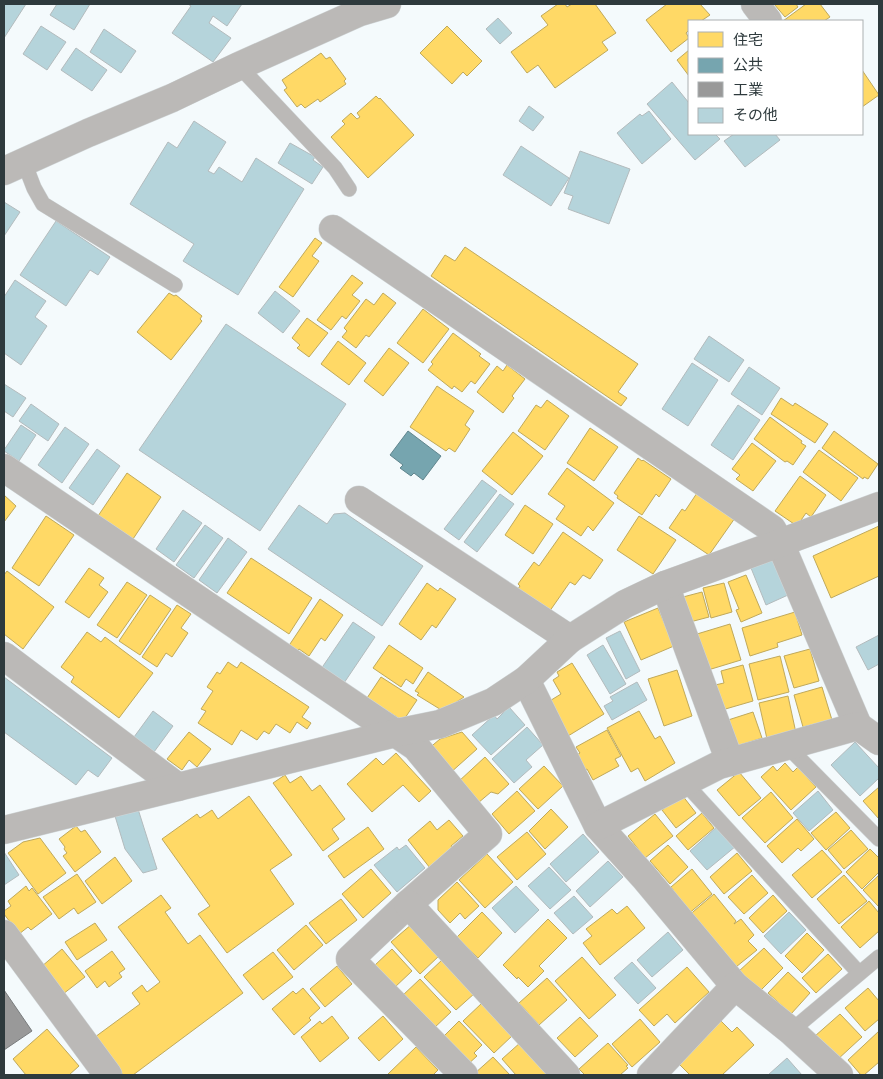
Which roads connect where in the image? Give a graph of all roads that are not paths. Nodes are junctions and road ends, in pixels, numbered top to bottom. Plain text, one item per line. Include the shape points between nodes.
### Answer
1 (387, 4) edge
2 (755, 4) edge
3 (355, 8) edge
4 (767, 20) edge
5 (239, 66) junction
6 (14, 166) edge
7 (349, 189) dead end
8 (333, 229) dead end
9 (174, 285) dead end
10 (4, 468) edge
11 (358, 500) dead end
12 (879, 506) edge
13 (780, 543) junction
14 (665, 585) junction
15 (570, 639) junction
16 (4, 656) edge
17 (526, 680) junction
18 (396, 733) junction
19 (869, 733) edge
20 (787, 746) junction
21 (730, 762) junction
22 (685, 782) junction
23 (178, 787) junction
24 (598, 826) junction
25 (4, 830) edge
26 (879, 839) edge
27 (408, 904) junction
28 (4, 934) edge
29 (879, 957) edge
30 (859, 973) junction
31 (734, 986) junction
32 (791, 1031) junction
33 (108, 1075) edge
34 (464, 1075) edge
35 (566, 1075) edge
36 (651, 1075) edge
37 (839, 1075) edge

1 - 3 street
2 - 4 street
3 - 5 street
5 - 6 street
5 - 7 lane via 335,168
6 - 9 lane via 34,188 43,204
8 - 13 street via 772,529
10 - 18 street
11 - 15 street
12 - 13 street
13 - 14 street
13 - 19 street
14 - 15 street via 625,604
14 - 21 street
15 - 17 street
16 - 23 street
17 - 18 street via 493,702 440,724
17 - 24 street
18 - 23 street
18 - 27 street via 416,747 488,834
19 - 20 street
20 - 21 street
20 - 26 lane
21 - 22 street
22 - 24 street
22 - 30 lane
23 - 25 street
24 - 31 street
27 - 34 street via 350,959
27 - 35 street
28 - 33 street
29 - 30 lane
30 - 32 lane
31 - 32 street
31 - 36 street
32 - 37 street

